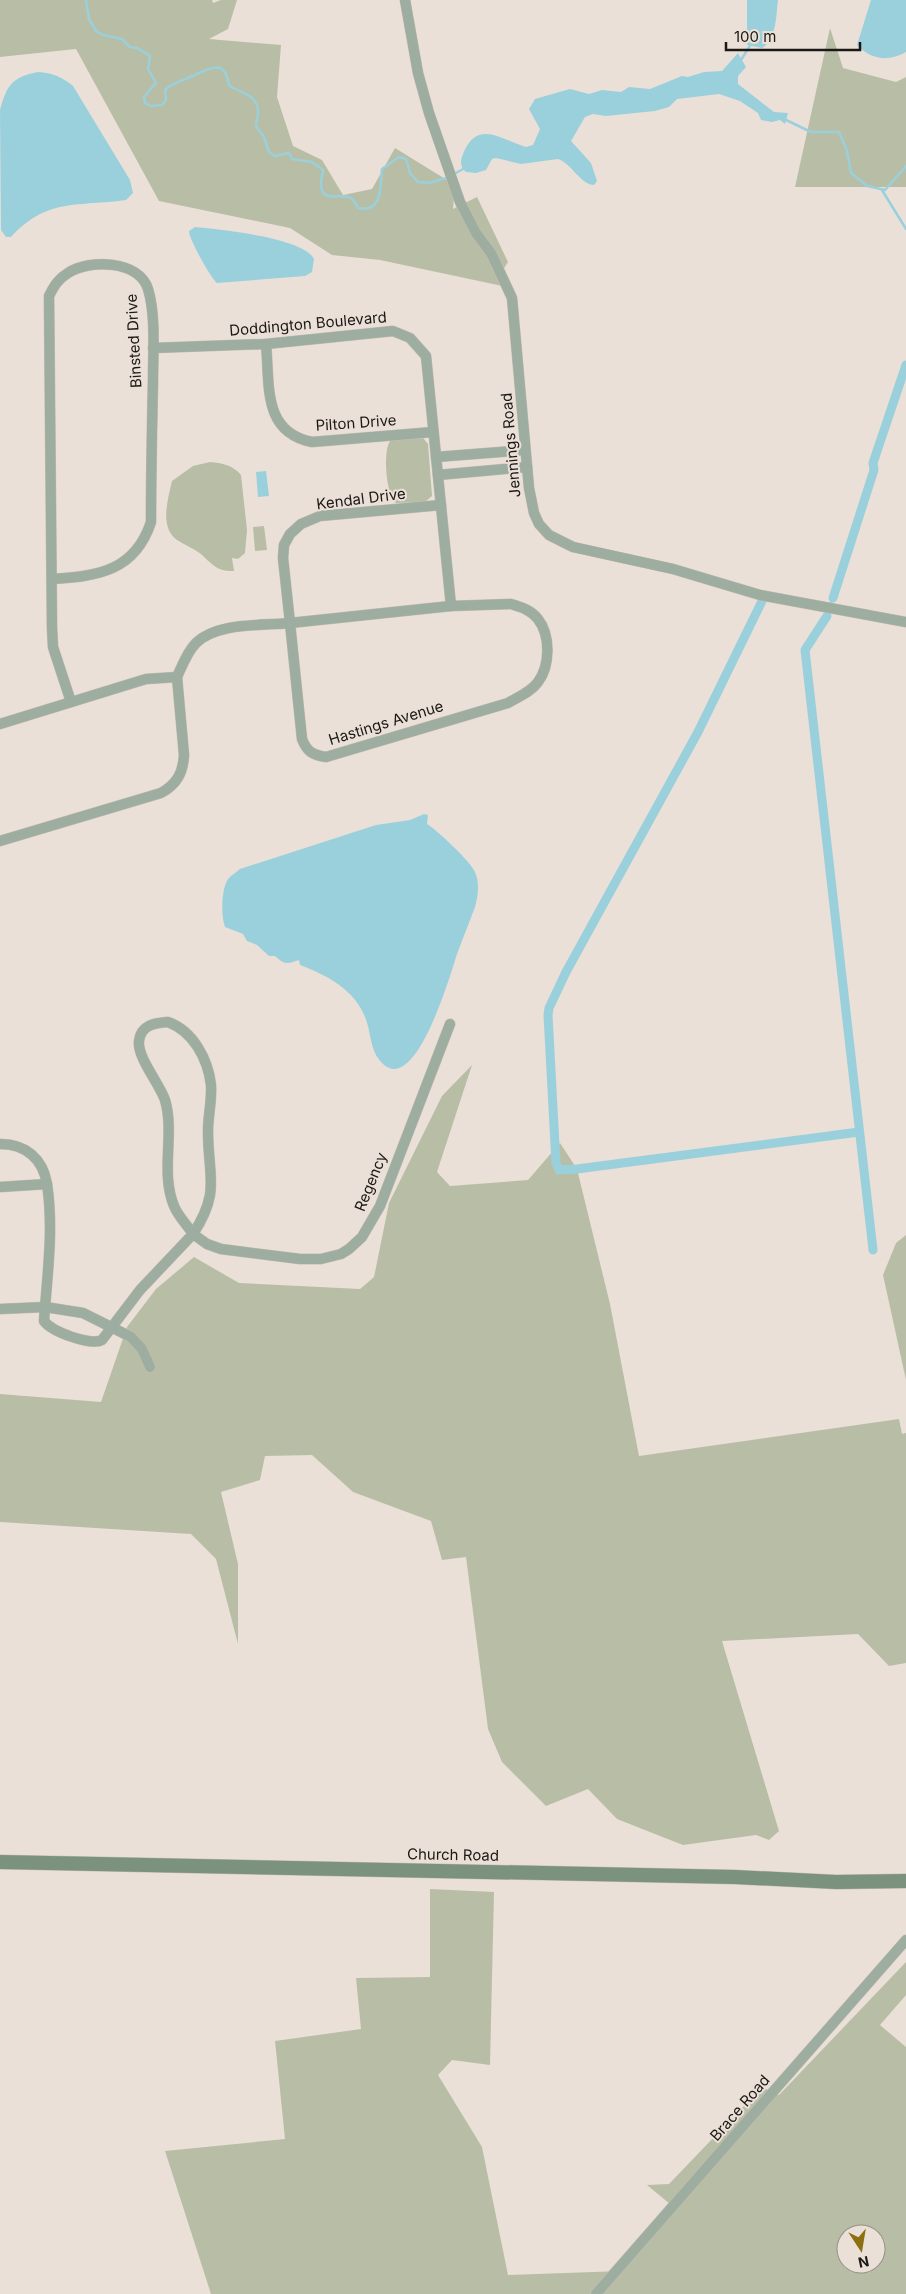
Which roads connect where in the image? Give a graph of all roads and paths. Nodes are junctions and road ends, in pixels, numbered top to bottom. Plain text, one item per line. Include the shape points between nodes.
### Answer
1 (405, 0) edge
2 (266, 344) junction
3 (153, 348) junction
4 (433, 432) junction
5 (526, 450) junction
6 (436, 457) junction
7 (527, 467) junction
8 (438, 475) junction
9 (442, 505) junction
10 (53, 579) junction
11 (451, 606) junction
12 (906, 622) edge
13 (290, 624) junction
14 (177, 678) junction
15 (71, 702) junction
16 (0, 724) edge
17 (0, 841) edge
18 (450, 1024) dead end
19 (0, 1144) edge
20 (47, 1184) junction
21 (0, 1187) edge
22 (193, 1234) junction
23 (45, 1307) junction
24 (0, 1309) edge
25 (113, 1328) junction
26 (150, 1368) dead end
27 (0, 1862) edge
28 (906, 1881) edge
29 (906, 1940) edge
30 (596, 2294) edge

1 - 5 street, Jennings Road via 418,73 460,202 491,253 512,298
2 - 3 street, Doddington Boulevard
2 - 4 street, Pilton Drive via 272,408 286,432 299,440 312,442
2 - 4 street, Doddington Boulevard via 393,331 410,338 426,356
3 - 10 street, Binsted Drive via 151,522 146,537 123,563 91,576
3 - 10 street, Binsted Drive via 147,287 134,272 120,266 80,266 56,282 48,307
4 - 6 street, Doddington Boulevard
5 - 6 street
5 - 7 street, Jennings Road
6 - 8 street, Doddington Boulevard
7 - 8 street
7 - 12 street, Jennings Road via 534,513 548,535 560,542 760,595
8 - 9 street, Doddington Boulevard
9 - 11 street, Doddington Boulevard
9 - 13 street, Kendal Drive via 320,516 302,524 290,534 284,545
10 - 15 street, Binsted Drive via 54,647
11 - 13 street, Hastings Avenue
11 - 13 street, Hastings Avenue via 511,604 537,618 547,640 544,671 537,683 528,692 508,702 326,757 310,753 302,739
13 - 14 street via 210,633 190,650
14 - 15 street via 146,679
14 - 17 street via 184,755 181,772 171,787 161,793
15 - 16 street
18 - 22 street, Regency via 380,1206 362,1237 349,1249 321,1259 300,1259 221,1249
19 - 20 street via 16,1146 32,1154 44,1169
20 - 21 street
20 - 23 street via 50,1231
22 - 22 street via 174,1208 168,1180 166,1102 139,1046 141,1033 151,1024 168,1022 184,1030 197,1046 209,1075 208,1135 212,1192 206,1212
22 - 25 street via 146,1284
23 - 24 street
23 - 25 street via 83,1313
23 - 25 street via 44,1322 47,1326 83,1340 97,1343
25 - 26 street via 137,1343
27 - 28 main road, Church Road
29 - 30 street, Brace Road

